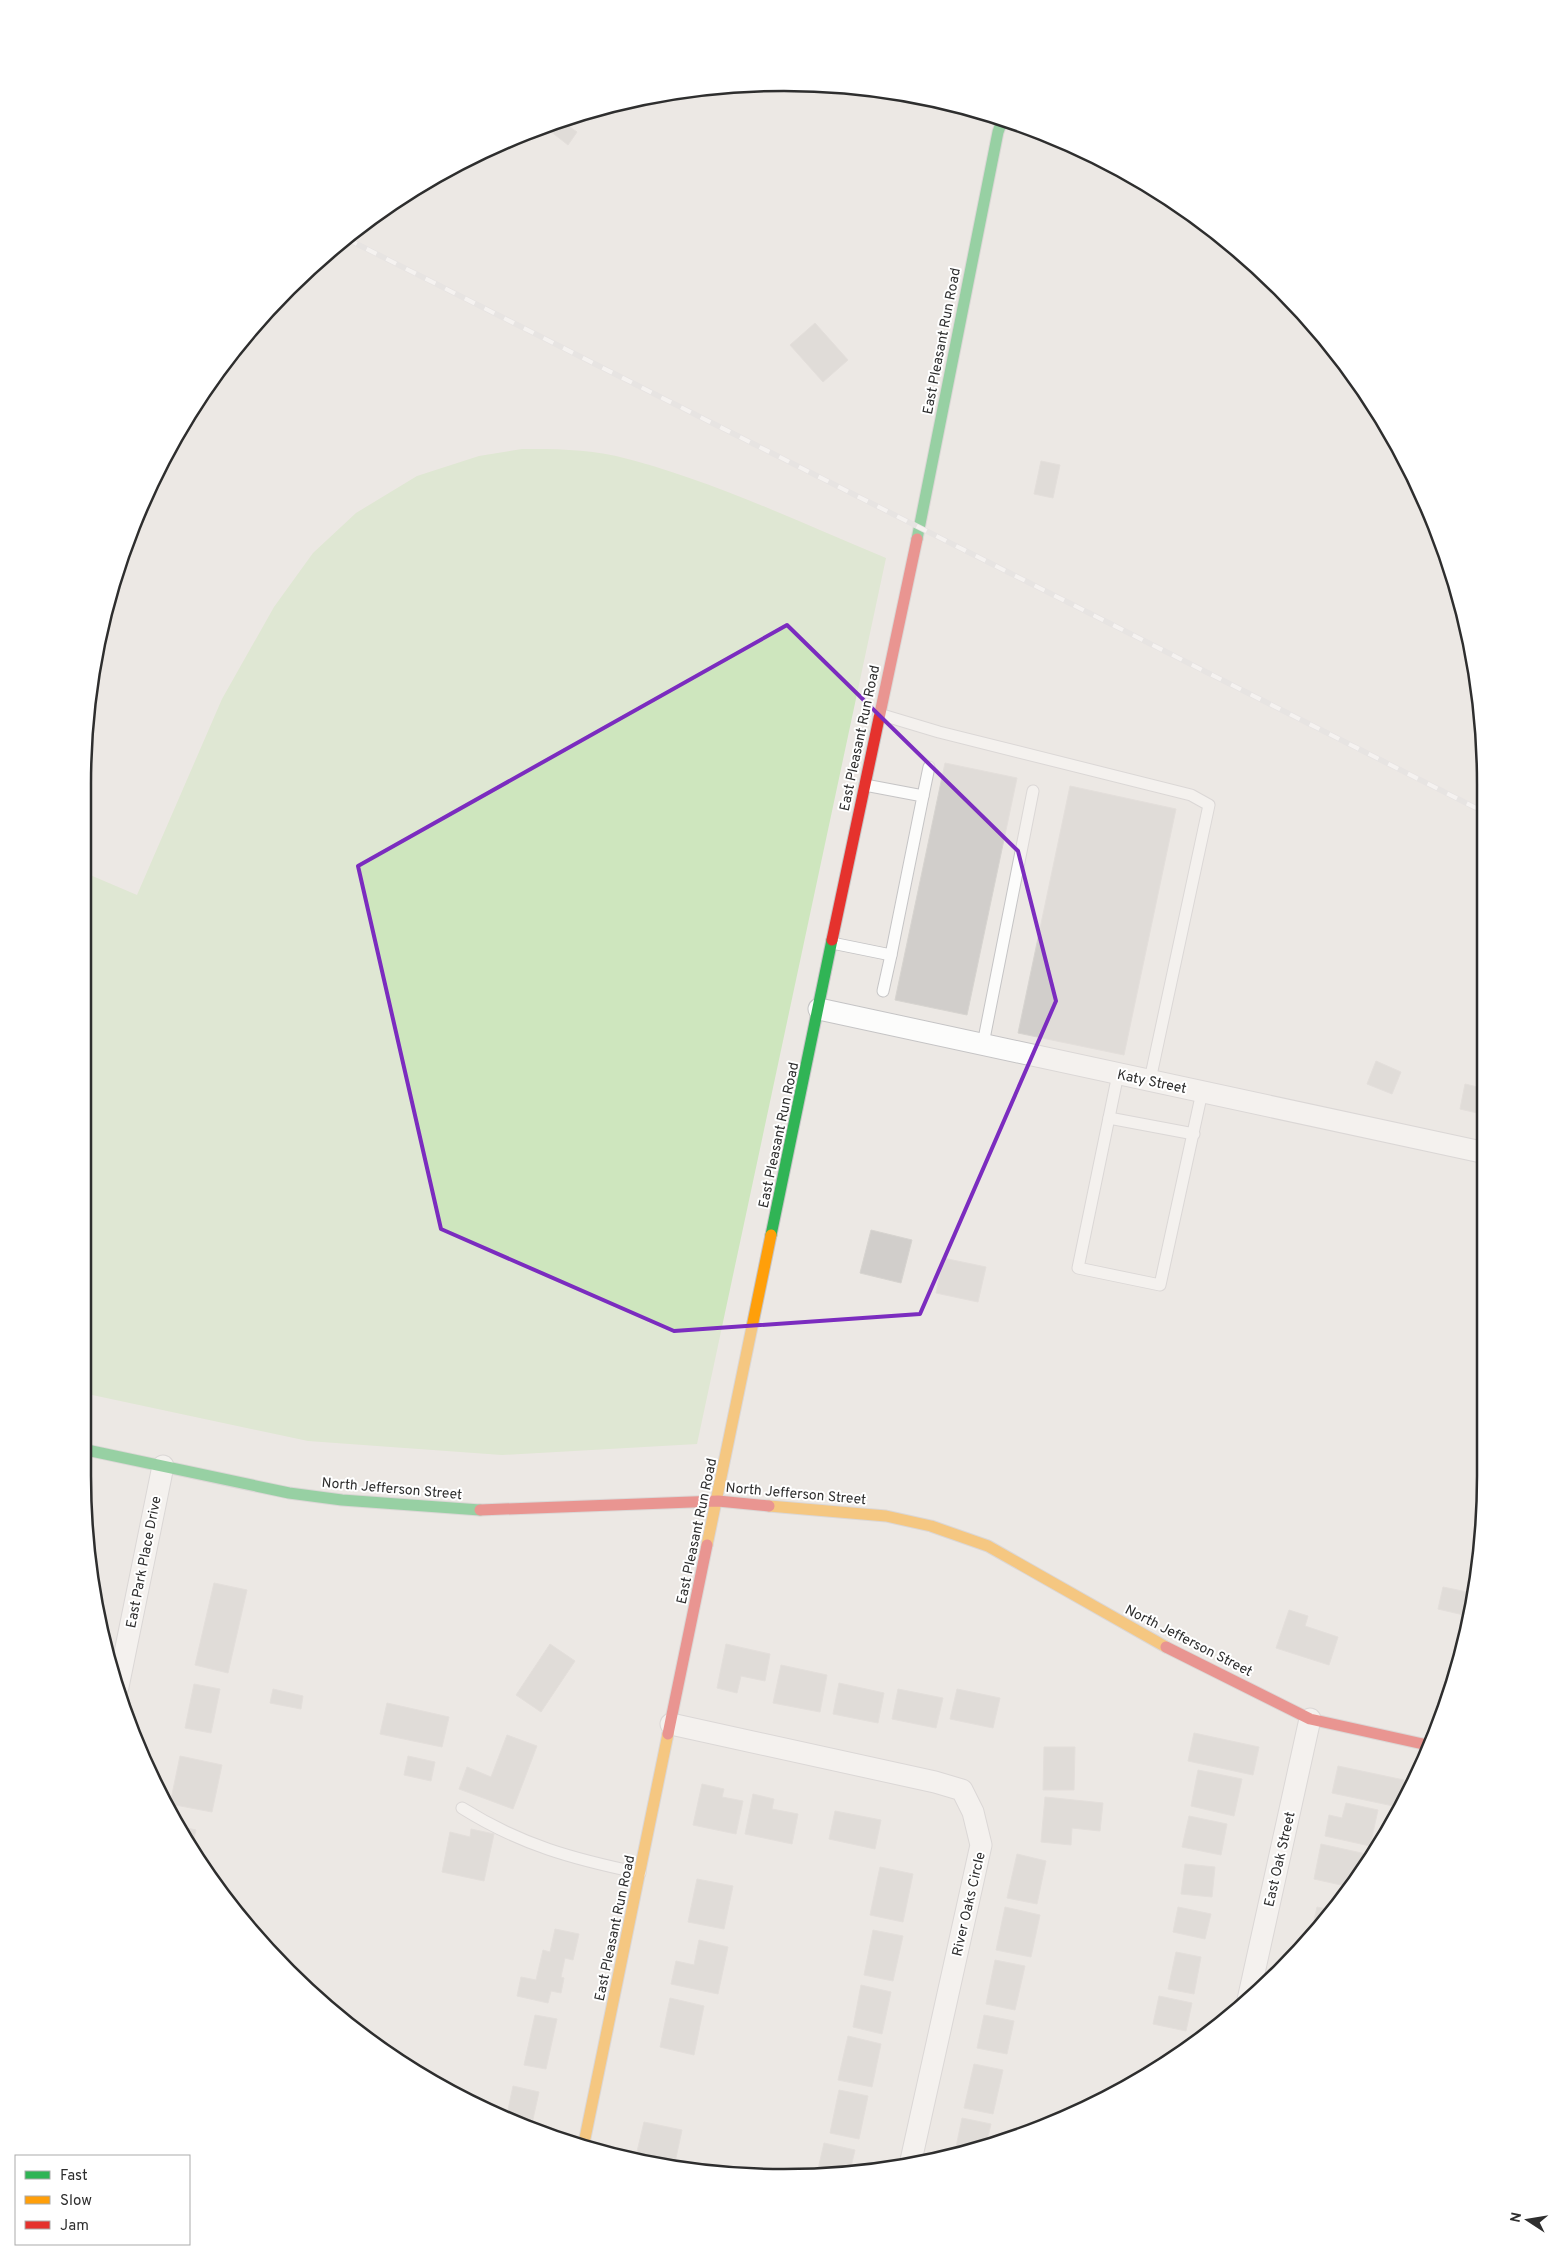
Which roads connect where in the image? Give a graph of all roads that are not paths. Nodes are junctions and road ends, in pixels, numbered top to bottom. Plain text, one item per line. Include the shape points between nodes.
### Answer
1 (998, 125) edge
2 (1000, 126) edge
3 (998, 132) junction
4 (879, 714) junction
5 (928, 766) dead end
6 (864, 785) junction
7 (1033, 791) dead end
8 (923, 796) junction
9 (832, 943) junction
10 (890, 955) junction
11 (883, 991) dead end
12 (818, 1009) junction
13 (983, 1044) junction
14 (1118, 1074) junction
15 (1150, 1080) junction
16 (1202, 1092) junction
17 (1109, 1118) junction
18 (1194, 1134) junction
19 (1477, 1151) edge
20 (91, 1451) edge
21 (163, 1466) junction
22 (718, 1501) junction
23 (121, 1674) edge
24 (1310, 1719) junction
25 (671, 1724) junction
26 (1423, 1744) edge
27 (462, 1808) dead end
28 (640, 1873) junction
29 (1251, 1988) edge
30 (585, 2139) edge
31 (912, 2156) edge

1 - 3 main road, East Pleasant Run Road
2 - 3 main road, East Pleasant Run Road
3 - 4 main road, East Pleasant Run Road via 922,518
4 - 6 main road, East Pleasant Run Road
4 - 15 lane via 939,732 1191,794 1209,805
5 - 8 lane
6 - 8 lane
6 - 9 main road, East Pleasant Run Road
7 - 13 lane
8 - 10 lane
9 - 10 lane
9 - 12 main road, East Pleasant Run Road
10 - 11 lane
12 - 13 street, Katy Street
12 - 22 main road, East Pleasant Run Road
13 - 14 street, Katy Street
14 - 15 street, Katy Street
14 - 17 lane
15 - 16 street, Katy Street
16 - 18 lane
16 - 19 street, Katy Street
17 - 18 lane
17 - 18 lane via 1078,1268 1160,1286
20 - 21 main road, North Jefferson Street
21 - 22 main road, North Jefferson Street via 289,1493 424,1507 474,1510
21 - 23 street, East Park Place Drive
22 - 24 main road, North Jefferson Street via 886,1516 931,1526 988,1546 1139,1634
22 - 25 main road, East Pleasant Run Road
24 - 26 main road, North Jefferson Street
24 - 29 street, East Oak Street
25 - 28 main road, East Pleasant Run Road
25 - 31 street, River Oaks Circle via 962,1790 973,1812 981,1845
27 - 28 lane via 532,1844
28 - 30 main road, East Pleasant Run Road

